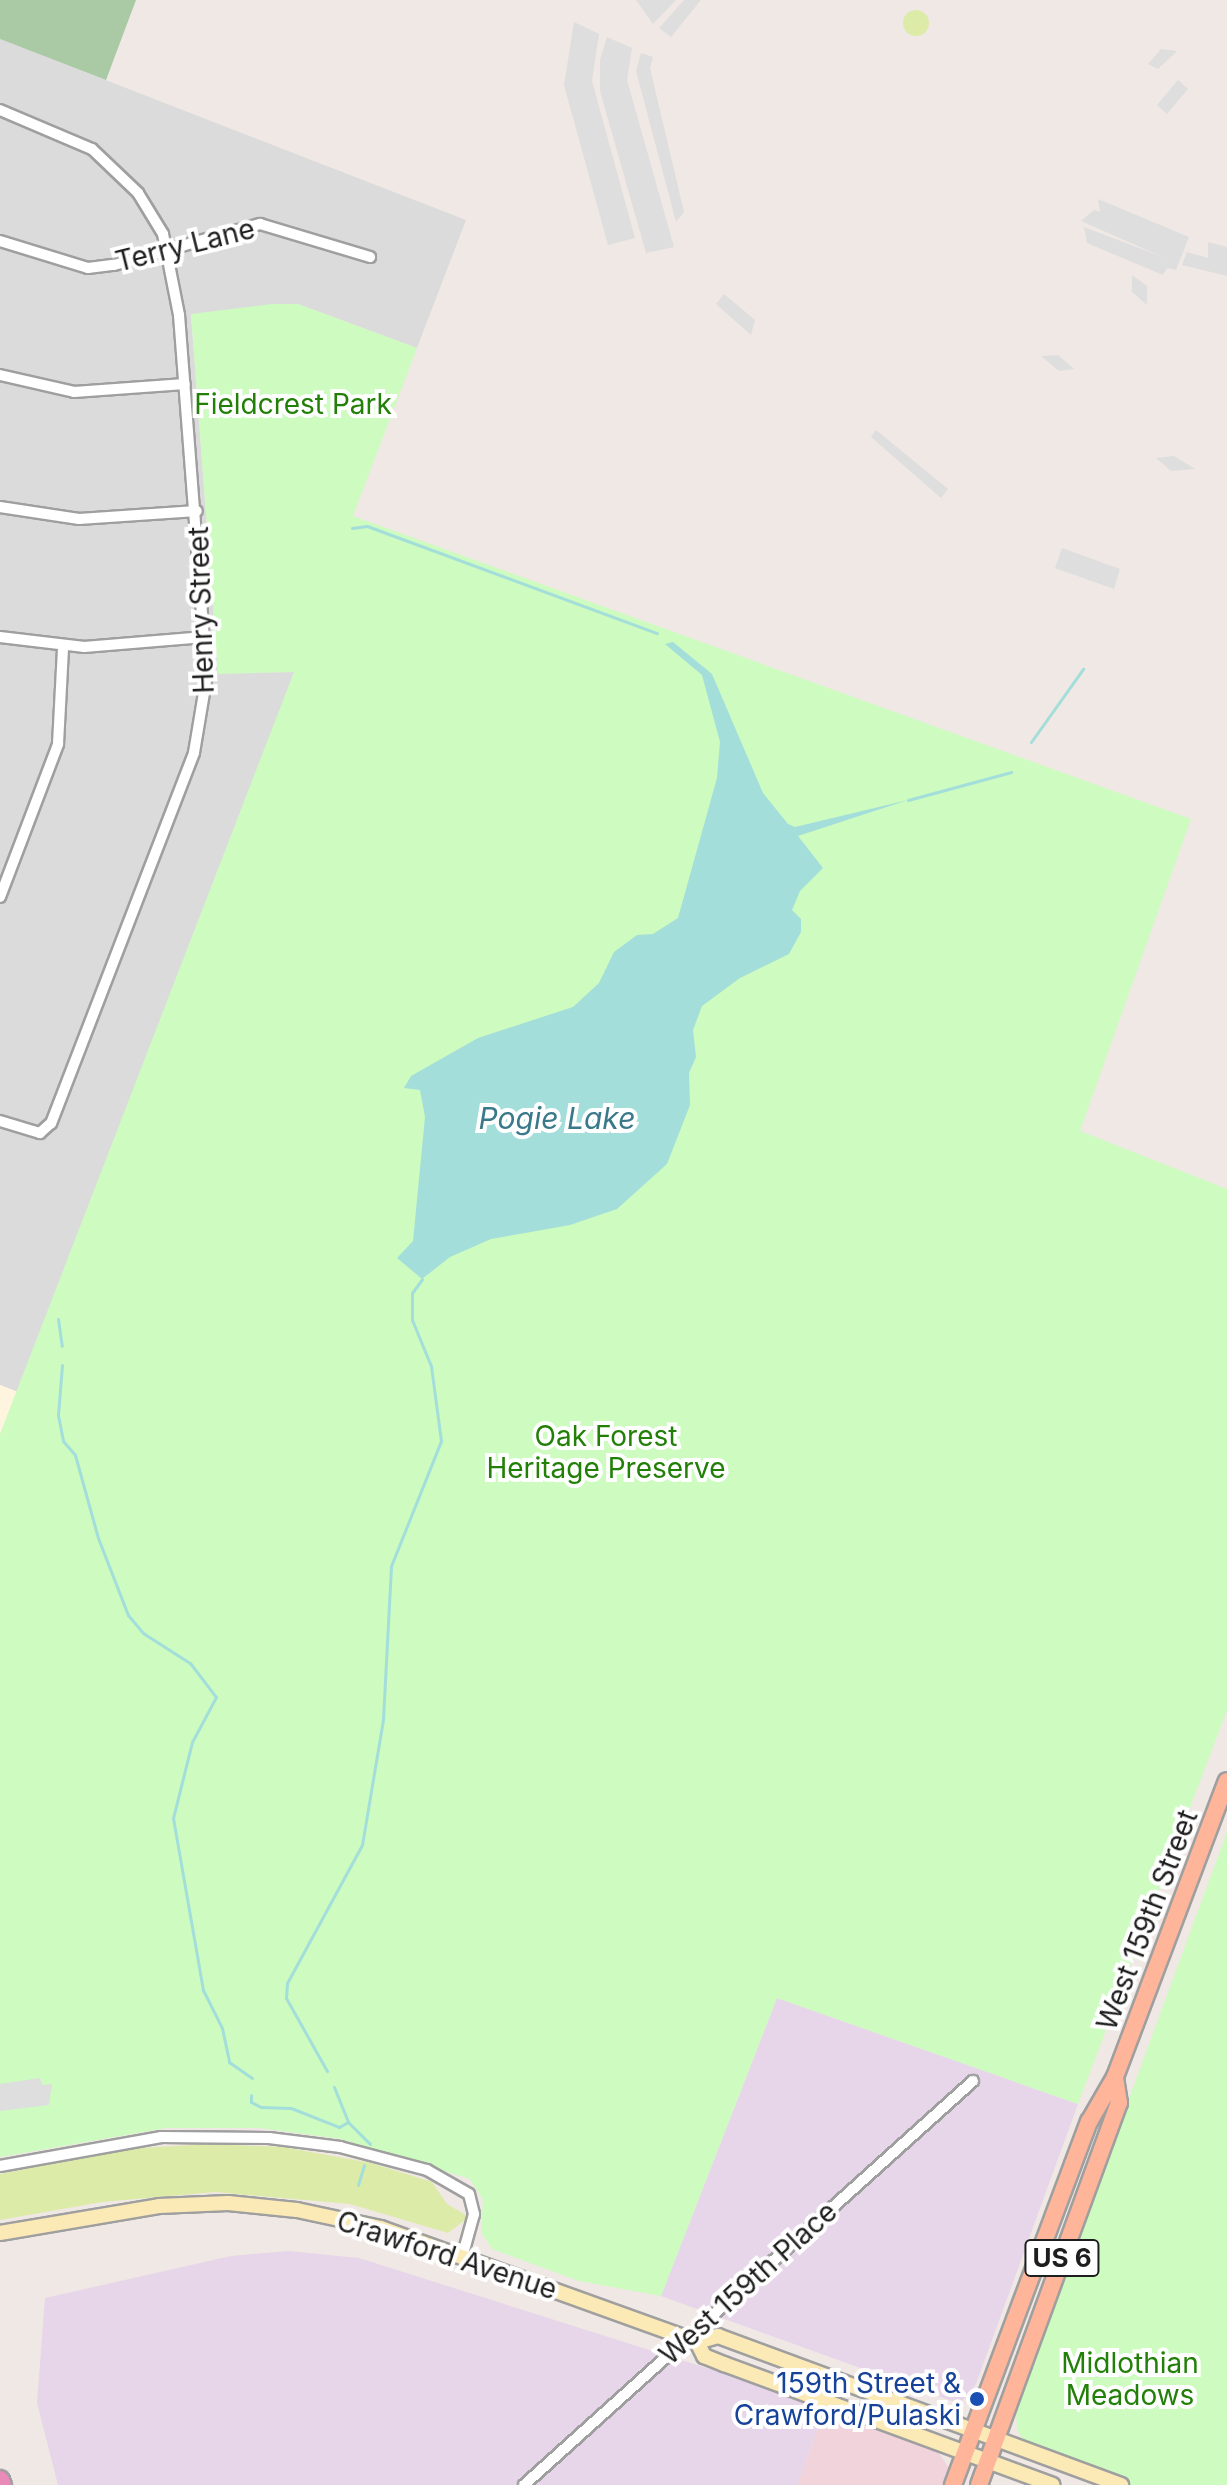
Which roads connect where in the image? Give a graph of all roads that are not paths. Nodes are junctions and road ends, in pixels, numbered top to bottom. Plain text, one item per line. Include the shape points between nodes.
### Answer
1 (0, 110) edge
2 (0, 241) edge
3 (167, 248) junction
4 (370, 257) dead end
5 (0, 375) edge
6 (185, 384) junction
7 (0, 507) edge
8 (197, 511) junction
9 (0, 637) edge
10 (205, 637) junction
11 (63, 647) junction
12 (0, 897) edge
13 (0, 1121) edge
14 (1227, 1781) edge
15 (1115, 2077) junction
16 (973, 2081) dead end
17 (0, 2166) edge
18 (0, 2233) edge
19 (463, 2254) junction
20 (692, 2340) junction
21 (975, 2430) junction
22 (996, 2438) junction
23 (966, 2454) junction
24 (987, 2462) junction
25 (524, 2485) edge
26 (953, 2485) edge
27 (979, 2485) edge
28 (1052, 2485) edge
29 (1121, 2485) edge

1 - 3 street via 92,149 138,193
2 - 3 street, Terry Lane via 88,268
3 - 4 street, Terry Lane via 260,224
3 - 6 street, Henry Street
5 - 6 street via 74,392
6 - 8 street, Henry Street
7 - 8 street via 79,519
8 - 10 street, Henry Street
9 - 11 street
10 - 11 street
10 - 13 street, Henry Street via 205,701 194,753 51,1123 40,1133
11 - 12 street via 58,744
14 - 15 main road, West 159th Street / US 6
15 - 21 main road, West 159th Street / US 6 via 1089,2122
15 - 22 main road, West 159th Street / US 6 via 1119,2103
16 - 20 street, West 159th Place
17 - 19 street via 161,2137 269,2138 340,2147 427,2170 469,2194 474,2214
18 - 19 main road, Crawford Avenue via 159,2206 228,2203 297,2210 381,2228
19 - 20 main road, Crawford Avenue
20 - 21 main road, Crawford Avenue via 718,2336
20 - 23 main road, Crawford Avenue via 704,2356
20 - 25 street, West 159th Place
21 - 22 main road, Crawford Avenue
21 - 23 main road, West 159th Street / US 6
22 - 24 main road, West 159th Street / US 6
22 - 29 main road, Crawford Avenue
23 - 24 main road, Crawford Avenue
23 - 26 main road, West 159th Street / US 6
24 - 27 main road, West 159th Street / US 6
24 - 28 main road, Crawford Avenue

